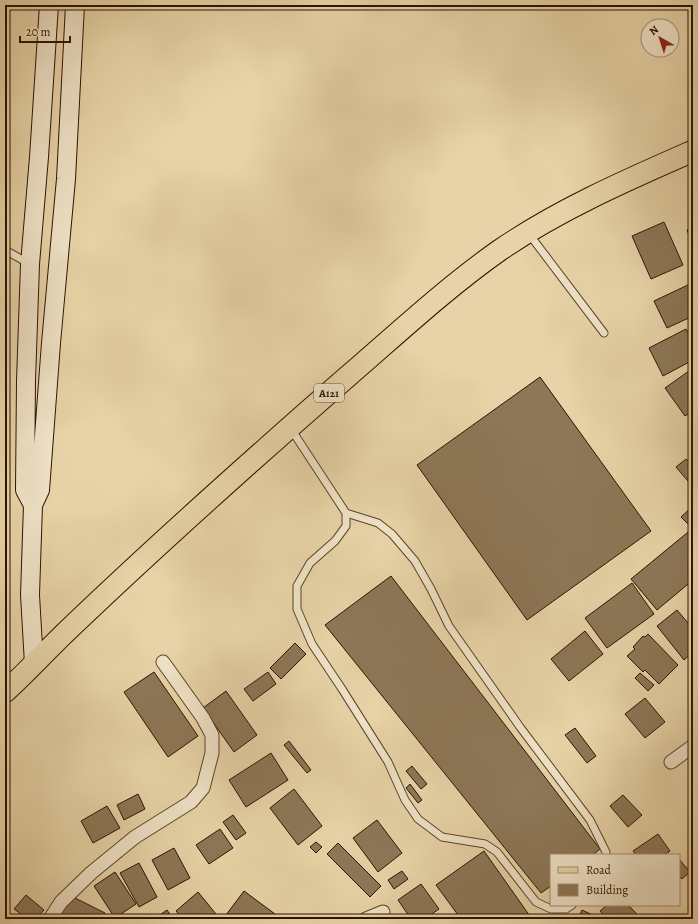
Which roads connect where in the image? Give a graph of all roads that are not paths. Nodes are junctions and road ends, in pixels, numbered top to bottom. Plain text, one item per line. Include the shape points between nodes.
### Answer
1 (49, 5) edge
2 (75, 5) edge
3 (693, 151) edge
4 (528, 233) junction
5 (5, 250) edge
6 (30, 264) junction
7 (604, 333) dead end
8 (290, 427) junction
9 (33, 505) junction
10 (346, 513) junction
11 (163, 662) dead end
12 (34, 664) junction
13 (5, 692) edge
14 (693, 746) edge
15 (671, 762) dead end
16 (606, 854) edge
17 (570, 906) edge
18 (383, 912) dead end
19 (50, 919) edge
20 (366, 919) edge

1 - 6 main road
2 - 9 main road via 66,179 40,490
3 - 4 main road, A121 via 562,211
4 - 7 lane
4 - 8 main road, A121 via 501,250 432,303
5 - 6 lane
6 - 9 main road via 25,490
8 - 10 lane
8 - 12 main road, A121 via 152,552
9 - 12 main road via 30,595
10 - 16 lane via 378,524 392,534 415,561 449,626 590,820
10 - 17 lane via 346,526 335,541 310,563 297,586 297,609 312,644 388,762 405,800 418,818 442,837 485,844 497,852 536,902 551,909 566,909
11 - 19 street via 203,718 212,735 212,753 203,788 191,802 135,837 91,873 61,902
12 - 13 main road, A121
14 - 15 street
18 - 20 street

